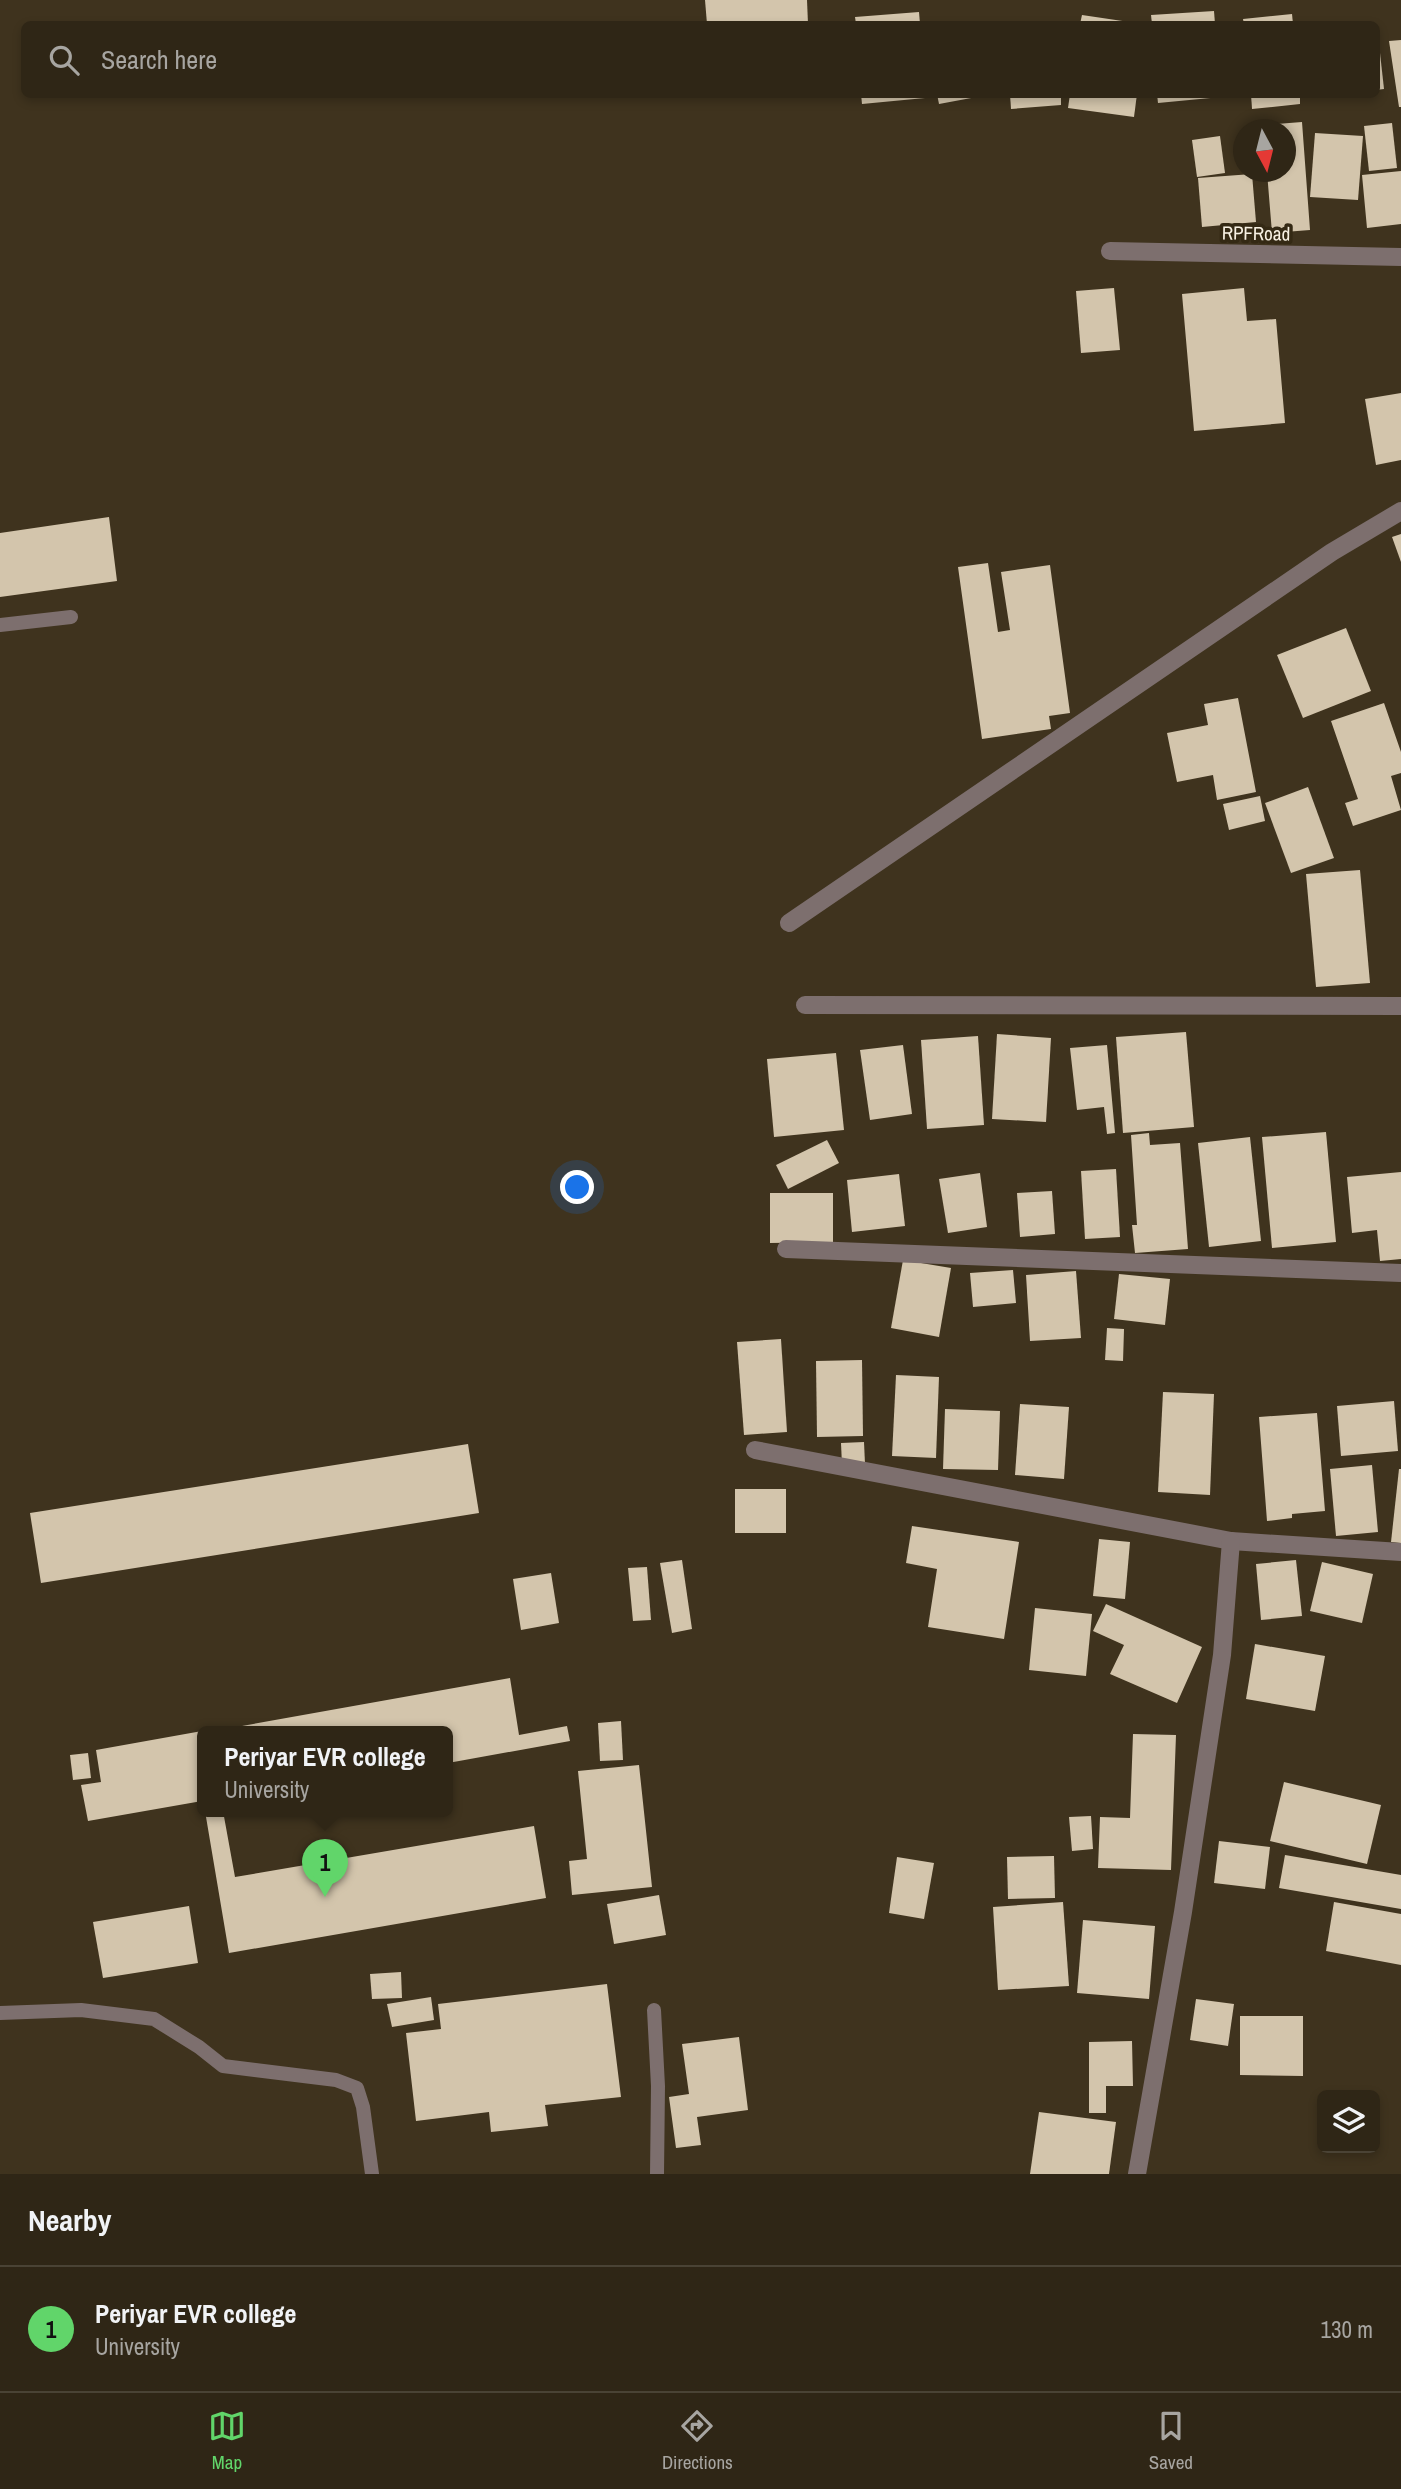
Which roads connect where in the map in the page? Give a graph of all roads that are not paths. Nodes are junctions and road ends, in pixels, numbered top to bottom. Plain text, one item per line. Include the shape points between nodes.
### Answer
1 (1110, 251) dead end
2 (1401, 257) edge
3 (1401, 511) edge
4 (71, 617) dead end
5 (0, 625) edge
6 (789, 923) dead end
7 (805, 1005) dead end
8 (1401, 1006) edge
9 (786, 1249) dead end
10 (1401, 1273) edge
11 (755, 1450) dead end
12 (1231, 1541) junction
13 (1401, 1552) edge
14 (654, 2010) dead end
15 (0, 2013) edge
16 (372, 2174) edge
17 (657, 2174) edge
18 (1137, 2174) edge

1 - 2 street, RPFRoad
3 - 6 street via 1332,552
4 - 5 lane
7 - 8 street
9 - 10 street
11 - 12 street
12 - 13 street
12 - 18 street via 1223,1655
14 - 17 lane
15 - 16 lane via 81,2010 154,2019 223,2066 336,2080 357,2088

